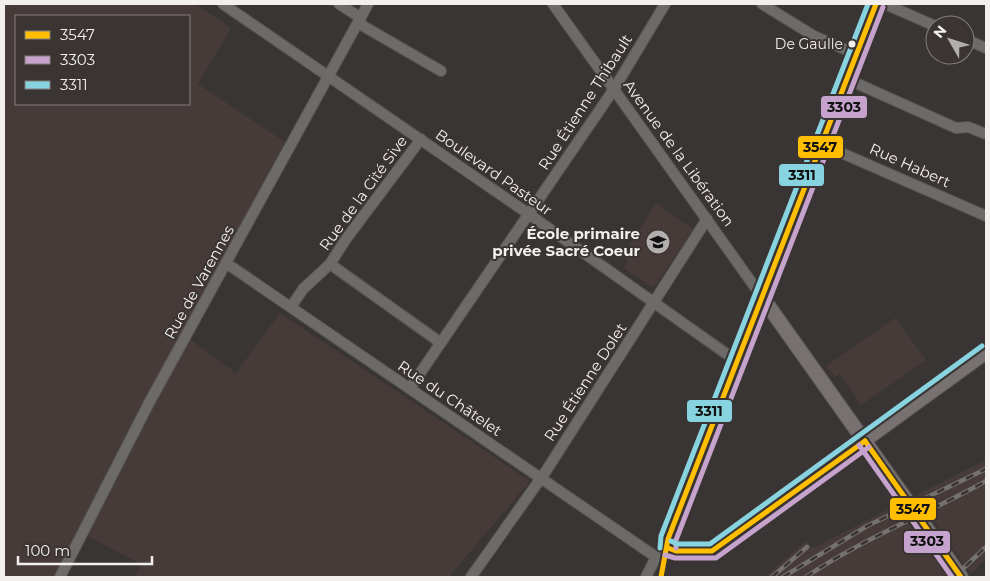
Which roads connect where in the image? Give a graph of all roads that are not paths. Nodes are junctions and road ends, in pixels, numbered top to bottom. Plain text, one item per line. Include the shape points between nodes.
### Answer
1 (223, 4) edge
2 (339, 4) edge
3 (368, 4) edge
4 (554, 4) edge
5 (665, 4) edge
6 (762, 4) edge
7 (876, 4) edge
8 (885, 4) edge
9 (360, 20) junction
10 (925, 22) edge
11 (856, 54) junction
12 (442, 71) dead end
13 (330, 76) junction
14 (847, 79) junction
15 (614, 89) junction
16 (986, 134) edge
17 (421, 139) junction
18 (821, 144) junction
19 (529, 214) junction
20 (986, 216) edge
21 (707, 219) junction
22 (226, 263) junction
23 (330, 264) junction
24 (762, 297) junction
25 (654, 302) junction
26 (290, 307) junction
27 (440, 343) junction
28 (986, 352) edge
29 (738, 362) junction
30 (410, 388) junction
31 (865, 441) junction
32 (541, 478) junction
33 (668, 548) junction
34 (656, 557) junction
35 (60, 577) edge
36 (471, 577) edge
37 (646, 577) edge
38 (961, 577) edge

1 - 13 street
2 - 9 street
3 - 9 street, Rue de Varennes
4 - 15 street, Avenue de la Libération
5 - 15 street, Rue Étienne Thibault
6 - 11 street via 814,36
7 - 11 main road
8 - 10 street
9 - 12 street
9 - 13 street, Rue de Varennes
11 - 14 main road
13 - 17 street, Boulevard Pasteur
13 - 22 street, Rue de Varennes
14 - 16 street via 956,128 968,127
14 - 18 main road
15 - 19 street, Rue Étienne Thibault
15 - 21 street, Avenue de la Libération
17 - 19 street, Boulevard Pasteur
17 - 23 street, Rue de la Cité Sive
18 - 20 street, Rue Habert
18 - 24 main road
19 - 25 street, Boulevard Pasteur
19 - 27 street, Rue Étienne Thibault
21 - 24 street, Avenue de la Libération
21 - 25 street, Rue Étienne Dolet
22 - 26 street, Rue du Châtelet
22 - 35 street, Rue de Varennes via 145,410
23 - 26 street, Rue de la Cité Sive
23 - 27 street, Rue de la Cité Sive
24 - 29 main road
24 - 31 main road
25 - 29 street, Boulevard Pasteur
25 - 32 street, Rue Étienne Dolet
26 - 30 street, Rue du Châtelet
27 - 30 street, Rue Étienne Thibault
28 - 31 main road
29 - 33 main road via 668,539
30 - 32 street, Rue du Châtelet
31 - 33 main road via 712,551
31 - 38 main road
32 - 34 street, Rue du Châtelet
32 - 36 street, Rue Étienne Dolet
33 - 34 street
34 - 37 street

